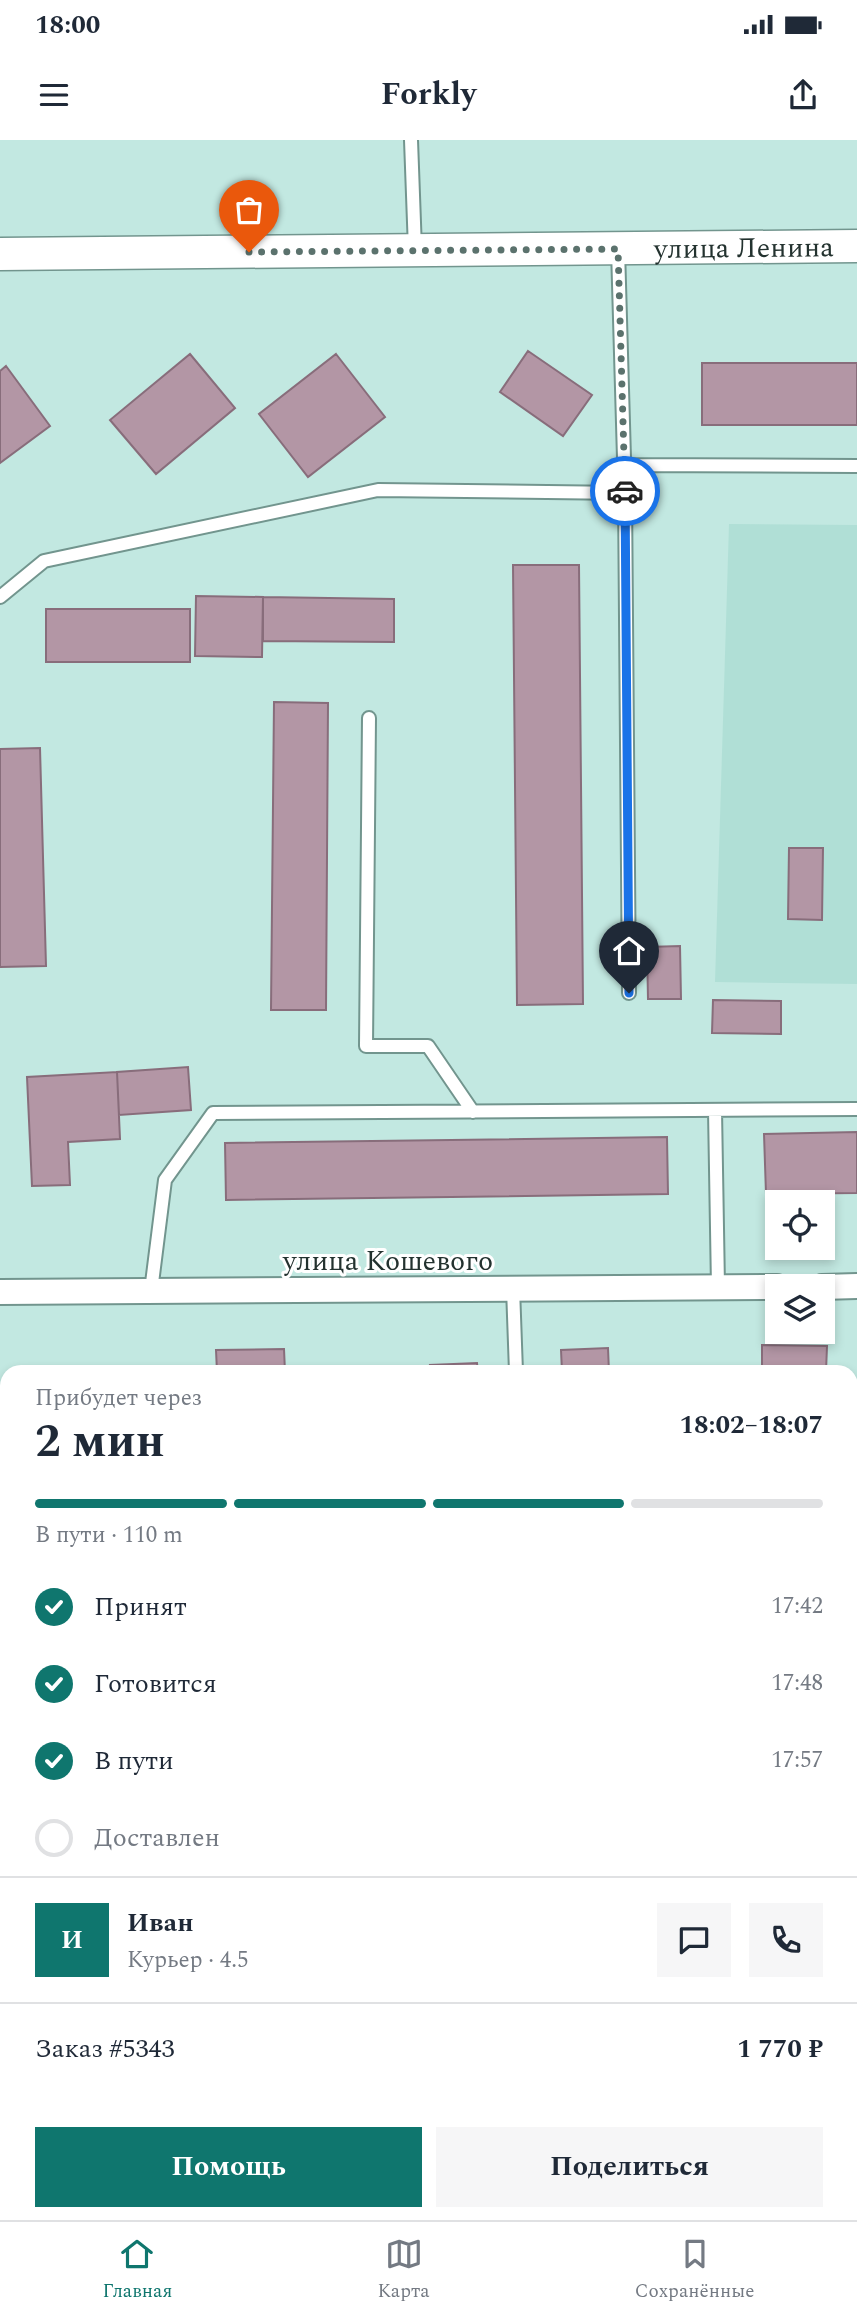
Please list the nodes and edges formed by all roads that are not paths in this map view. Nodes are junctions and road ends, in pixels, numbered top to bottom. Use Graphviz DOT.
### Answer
graph roads {
  1 [pos="411,140"];
  2 [pos="857,246"];
  3 [pos="618,249"];
  4 [pos="415,251"];
  5 [pos="0,254"];
  6 [pos="624,465"];
  7 [pos="857,466"];
  8 [pos="625,493"];
  9 [pos="0,597"];
  10 [pos="369,718"];
  11 [pos="629,993"];
  12 [pos="857,1109"];
  13 [pos="715,1110"];
  14 [pos="473,1111"];
  15 [pos="857,1286"];
  16 [pos="718,1287"];
  17 [pos="765,1287"];
  18 [pos="835,1287"];
  19 [pos="513,1289"];
  20 [pos="151,1291"];
  21 [pos="0,1292"];
  22 [pos="516,1365"];
  1 -- 4 [label="lane"];
  2 -- 3 [label="street, улица Ленина"];
  3 -- 4 [label="street, улица Ленина"];
  3 -- 6 [label="lane"];
  4 -- 5 [label="street, улица Ленина"];
  6 -- 7 [label="lane"];
  6 -- 8 [label="lane"];
  8 -- 9 [label="lane"];
  8 -- 11 [label="lane"];
  10 -- 14 [label="lane"];
  12 -- 13 [label="lane"];
  13 -- 14 [label="lane"];
  13 -- 16 [label="lane"];
  14 -- 20 [label="lane"];
  15 -- 18 [label="street"];
  16 -- 17 [label="street, улица Кошевого"];
  16 -- 19 [label="street, улица Кошевого"];
  19 -- 20 [label="street, улица Кошевого"];
  19 -- 22 [label="lane"];
  20 -- 21 [label="street, улица Кошевого"];
}
